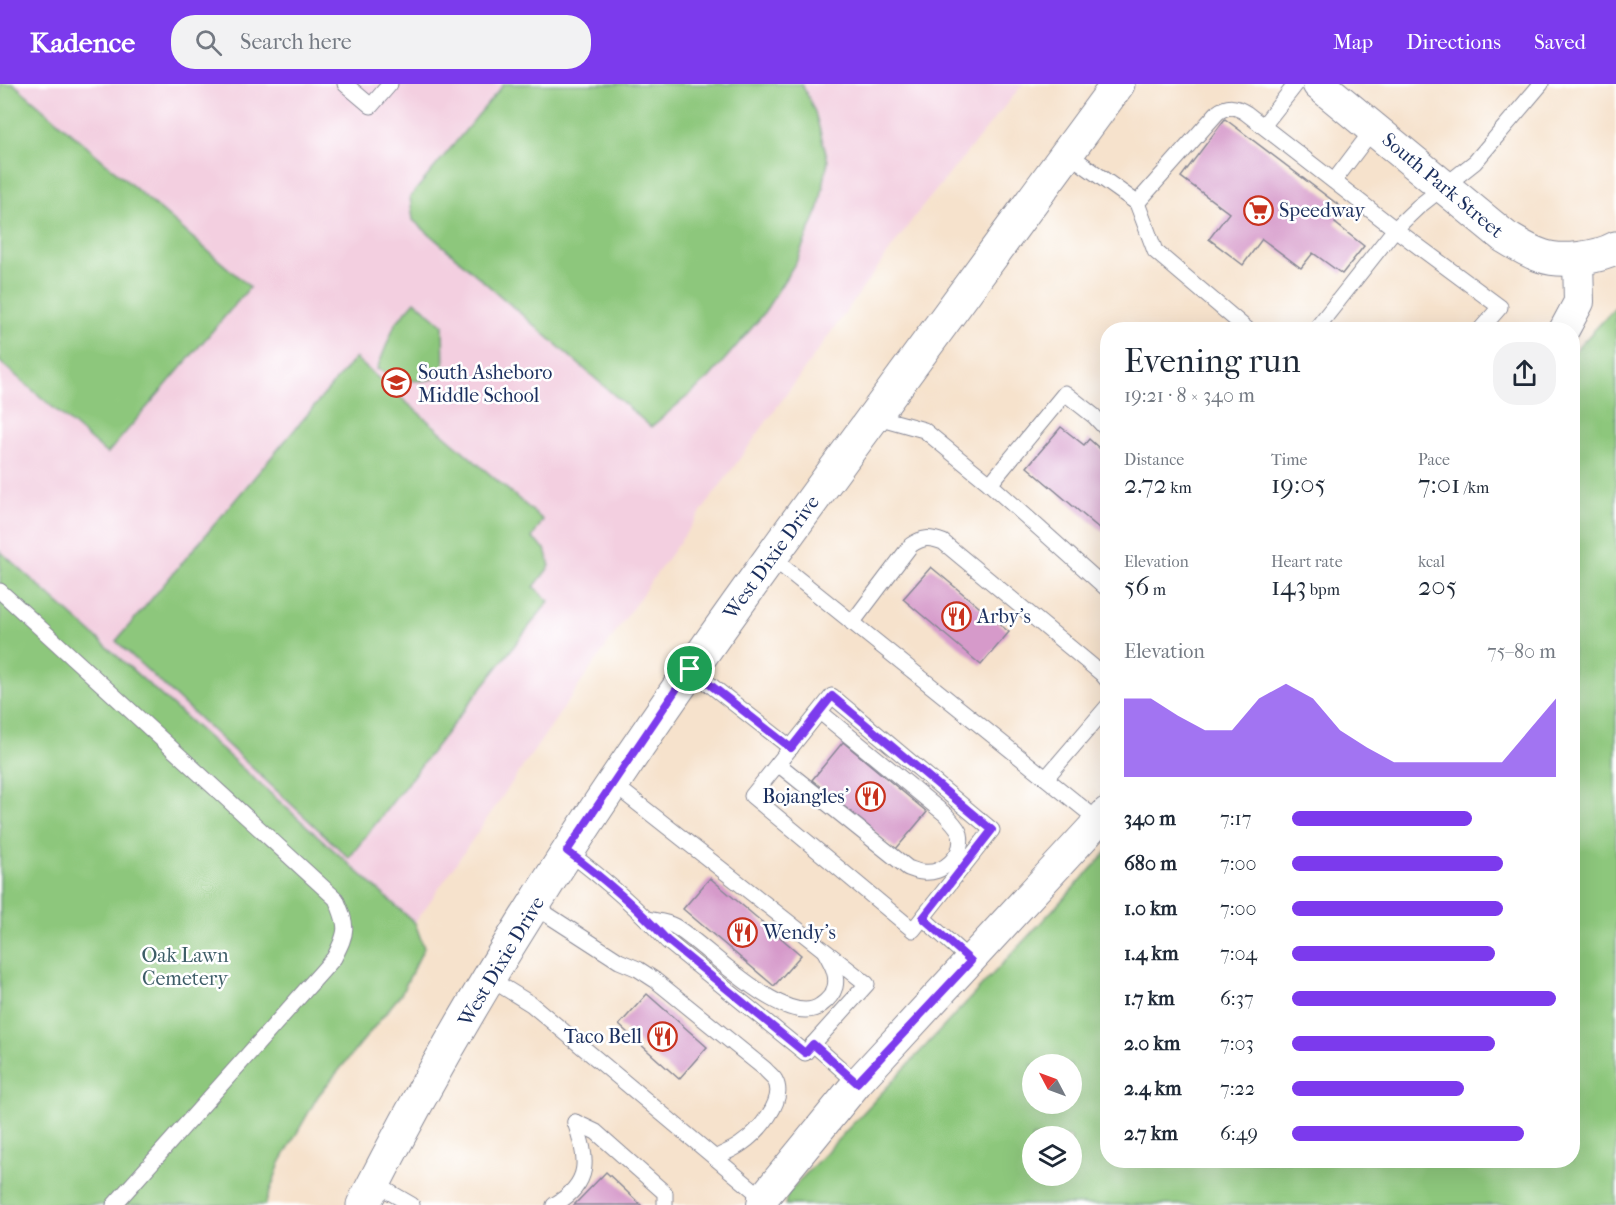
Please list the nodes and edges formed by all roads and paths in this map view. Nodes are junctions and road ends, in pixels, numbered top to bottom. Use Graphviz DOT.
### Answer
graph roads {
  1 [pos="345,84"];
  2 [pos="390,84"];
  3 [pos="1118,84"];
  4 [pos="1296,84"];
  5 [pos="1319,84"];
  6 [pos="1541,84"];
  7 [pos="1263,126"];
  8 [pos="1374,128"];
  9 [pos="1067,153"];
  10 [pos="1334,182"];
  11 [pos="1443,185"];
  12 [pos="1137,203"];
  13 [pos="1395,229"];
  14 [pos="1616,248"];
  15 [pos="1578,259"];
  16 [pos="1239,322"];
  17 [pos="1321,322"];
  18 [pos="1487,322"];
  19 [pos="1568,322"];
  20 [pos="874,416"];
  21 [pos="1100,422"];
  22 [pos="990,484"];
  23 [pos="771,557"];
  24 [pos="1100,583"];
  25 [pos="0,591"];
  26 [pos="852,623"];
  27 [pos="690,669"];
  28 [pos="1100,672"];
  29 [pos="820,712"];
  30 [pos="1100,715"];
  31 [pos="791,748"];
  32 [pos="778,764"];
  33 [pos="1046,778"];
  34 [pos="612,783"];
  35 [pos="1100,815"];
  36 [pos="1100,820"];
  37 [pos="567,851"];
  38 [pos="534,906"];
  39 [pos="647,918"];
  40 [pos="923,918"];
  41 [pos="821,946"];
  42 [pos="971,961"];
  43 [pos="489,978"];
  44 [pos="813,1044"];
  45 [pos="857,1083"];
  46 [pos="715,1158"];
  47 [pos="369,1194"];
  48 [pos="763,1202"];
  49 [pos="114,1205"];
  50 [pos="412,1205"];
  51 [pos="554,1205"];
  52 [pos="665,1205"];
  1 -- 2 [label="lane"];
  3 -- 9 [label="main road, West Dixie Drive"];
  4 -- 7 [label="lane"];
  5 -- 8 [label="main road, South Park Street"];
  6 -- 11 [label="lane"];
  7 -- 10 [label="lane"];
  7 -- 12 [label="lane"];
  8 -- 10 [label="lane"];
  8 -- 11 [label="main road, South Park Street"];
  9 -- 12 [label="lane"];
  9 -- 20 [label="main road, West Dixie Drive"];
  10 -- 13 [label="lane"];
  11 -- 13 [label="lane"];
  11 -- 15 [label="main road, South Park Street"];
  12 -- 16 [label="lane"];
  13 -- 17 [label="lane"];
  13 -- 18 [label="lane"];
  14 -- 15 [label="main road, South Park Street"];
  15 -- 19 [label="street"];
  20 -- 22 [label="lane"];
  20 -- 23 [label="main road, West Dixie Drive"];
  21 -- 22 [label="lane"];
  22 -- 24 [label="lane"];
  23 -- 26 [label="lane"];
  23 -- 27 [label="main road, West Dixie Drive"];
  25 -- 49 [label="lane"];
  26 -- 28 [label="lane"];
  26 -- 33 [label="lane"];
  27 -- 31 [label="lane"];
  27 -- 34 [label="main road, West Dixie Drive"];
  29 -- 31 [label="lane"];
  29 -- 32 [label="lane"];
  29 -- 40 [label="lane"];
  30 -- 33 [label="lane"];
  31 -- 32 [label="lane"];
  32 -- 40 [label="lane"];
  33 -- 35 [label="lane"];
  34 -- 37 [label="main road, West Dixie Drive"];
  34 -- 41 [label="lane"];
  36 -- 42 [label="street"];
  37 -- 38 [label="main road, West Dixie Drive"];
  37 -- 39 [label="lane"];
  38 -- 43 [label="main road, West Dixie Drive"];
  38 -- 46 [label="lane"];
  39 -- 41 [label="lane"];
  39 -- 44 [label="lane"];
  40 -- 42 [label="lane"];
  41 -- 44 [label="lane"];
  42 -- 45 [label="street"];
  43 -- 46 [label="lane"];
  43 -- 47 [label="main road, West Dixie Drive"];
  44 -- 45 [label="lane"];
  45 -- 48 [label="street"];
  46 -- 48 [label="lane"];
  47 -- 50 [label="lane"];
  51 -- 52 [label="lane"];
}
